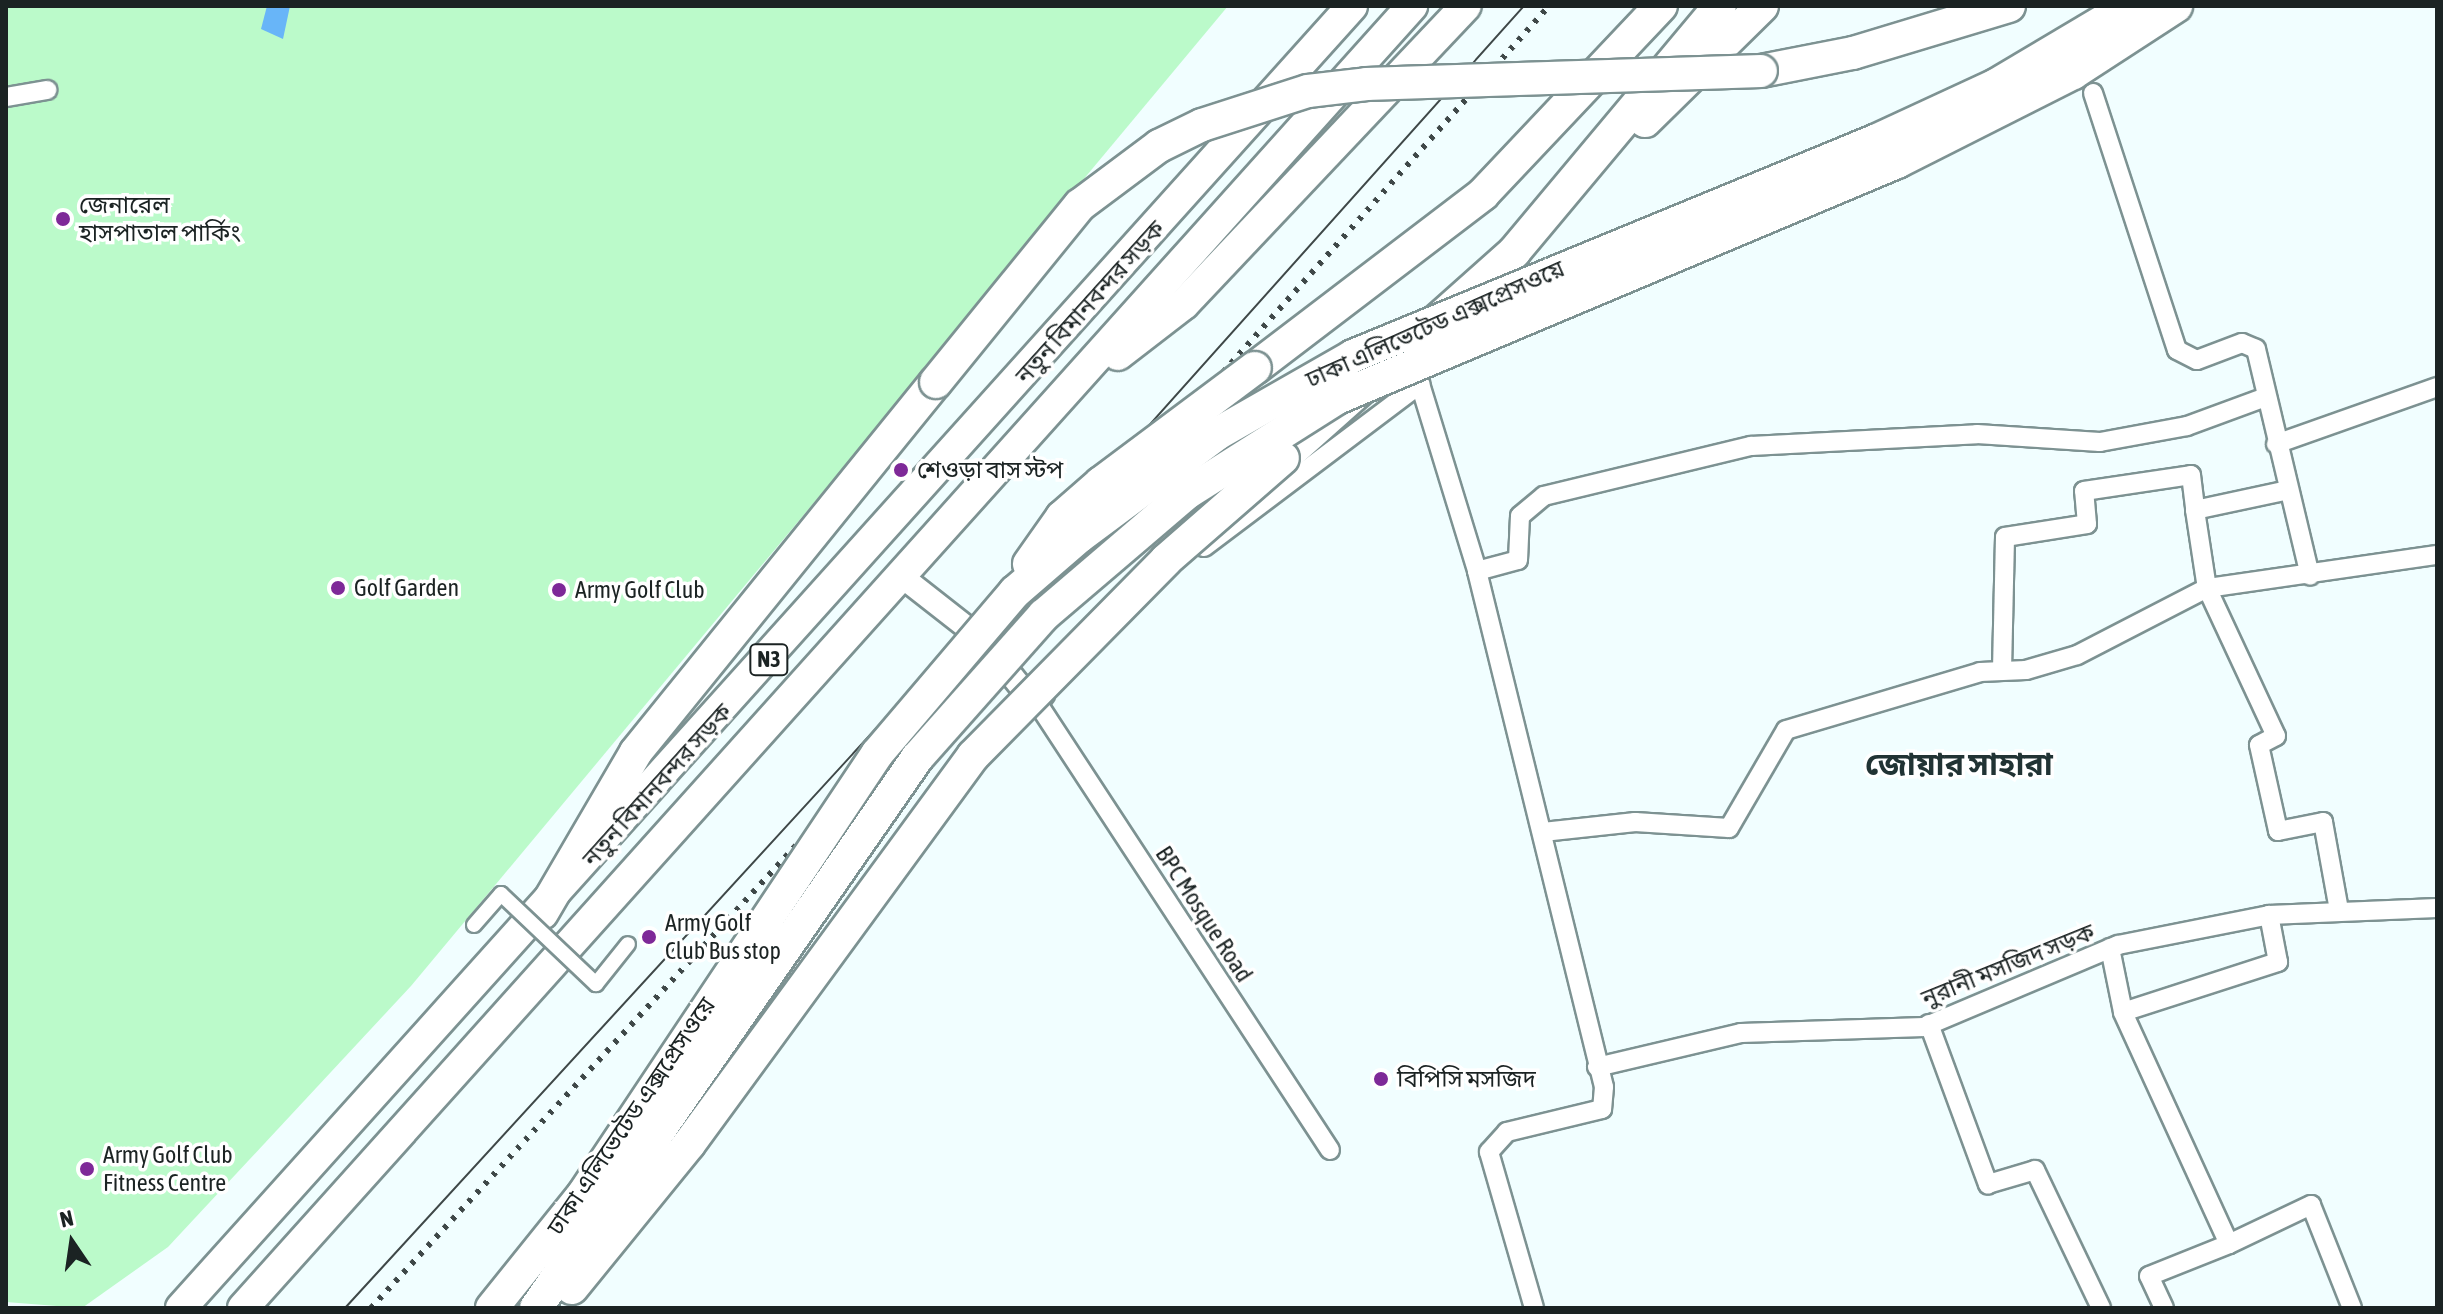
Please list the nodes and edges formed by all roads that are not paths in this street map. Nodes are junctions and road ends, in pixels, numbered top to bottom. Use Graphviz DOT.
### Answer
graph roads {
  1 [pos="1352,6"];
  2 [pos="1412,6"];
  3 [pos="1466,6"];
  4 [pos="1661,6"];
  5 [pos="1720,6"];
  6 [pos="1762,6"];
  7 [pos="2009,6"];
  8 [pos="2129,6"];
  9 [pos="2176,6"];
  10 [pos="47,90"];
  11 [pos="2093,93"];
  12 [pos="6,97"];
  13 [pos="1587,169"];
  14 [pos="2437,387"];
  15 [pos="2266,397"];
  16 [pos="1058,402"];
  17 [pos="2276,444"];
  18 [pos="2288,490"];
  19 [pos="2195,510"];
  20 [pos="2437,555"];
  21 [pos="1477,571"];
  22 [pos="2310,576"];
  23 [pos="905,579"];
  24 [pos="2207,588"];
  25 [pos="1015,592"];
  26 [pos="2002,670"];
  27 [pos="1038,704"];
  28 [pos="1543,832"];
  29 [pos="2437,908"];
  30 [pos="2339,910"];
  31 [pos="542,913"];
  32 [pos="2269,915"];
  33 [pos="474,925"];
  34 [pos="628,944"];
  35 [pos="2110,948"];
  36 [pos="2123,1012"];
  37 [pos="1929,1024"];
  38 [pos="1597,1067"];
  39 [pos="1330,1150"];
  40 [pos="2229,1244"];
  41 [pos="181,1308"];
  42 [pos="243,1308"];
  43 [pos="492,1308"];
  44 [pos="538,1308"];
  45 [pos="555,1308"];
  46 [pos="1534,1308"];
  47 [pos="2101,1308"];
  48 [pos="2164,1308"];
  49 [pos="2352,1308"];
  1 -- 31 [label="highway, নতুন বিমানবন্দর সড়ক / N3"];
  2 -- 16 [label="highway, নতুন বিমানবন্দর সড়ক / N3"];
  3 -- 16 [label="highway"];
  4 -- 25 [label="highway, bridge"];
  5 -- 13 [label="highway"];
  6 -- 13 [label="highway"];
  7 -- 31 [label="highway, bridge"];
  8 -- 25 [label="highway, ঢাকা এলিভেটেড এক্সপ্রেসওয়ে, bridge"];
  9 -- 44 [label="highway, ঢাকা এলিভেটেড এক্সপ্রেসওয়ে, bridge"];
  10 -- 12 [label="street"];
  11 -- 15 [label="street"];
  13 -- 45 [label="highway, bridge"];
  14 -- 17 [label="street"];
  15 -- 17 [label="street"];
  15 -- 21 [label="street"];
  16 -- 23 [label="highway, নতুন বিমানবন্দর সড়ক / N3"];
  17 -- 18 [label="street"];
  18 -- 19 [label="street"];
  18 -- 22 [label="street"];
  19 -- 24 [label="street"];
  19 -- 26 [label="street"];
  20 -- 22 [label="street"];
  21 -- 27 [label="street"];
  21 -- 28 [label="street"];
  22 -- 24 [label="street"];
  23 -- 27 [label="street"];
  23 -- 42 [label="highway, নতুন বিমানবন্দর সড়ক / N3"];
  24 -- 26 [label="street"];
  24 -- 30 [label="street"];
  25 -- 43 [label="highway, ঢাকা এলিভেটেড এক্সপ্রেসওয়ে, bridge"];
  26 -- 28 [label="street"];
  27 -- 39 [label="street, BPC Mosque Road"];
  27 -- 44 [label="street"];
  28 -- 38 [label="street"];
  29 -- 30 [label="street, নুরানী মসজিদ সড়ক"];
  30 -- 32 [label="street, নুরানী মসজিদ সড়ক"];
  31 -- 41 [label="highway, নতুন বিমানবন্দর সড়ক / N3"];
  32 -- 35 [label="street, নুরানী মসজিদ সড়ক"];
  32 -- 36 [label="street"];
  33 -- 34 [label="street, bridge"];
  35 -- 36 [label="street"];
  35 -- 37 [label="street, নুরানী মসজিদ সড়ক"];
  36 -- 40 [label="street"];
  37 -- 38 [label="street, নুরানী মসজিদ সড়ক"];
  37 -- 47 [label="street"];
  38 -- 46 [label="street"];
  40 -- 48 [label="street"];
  40 -- 49 [label="street"];
}
